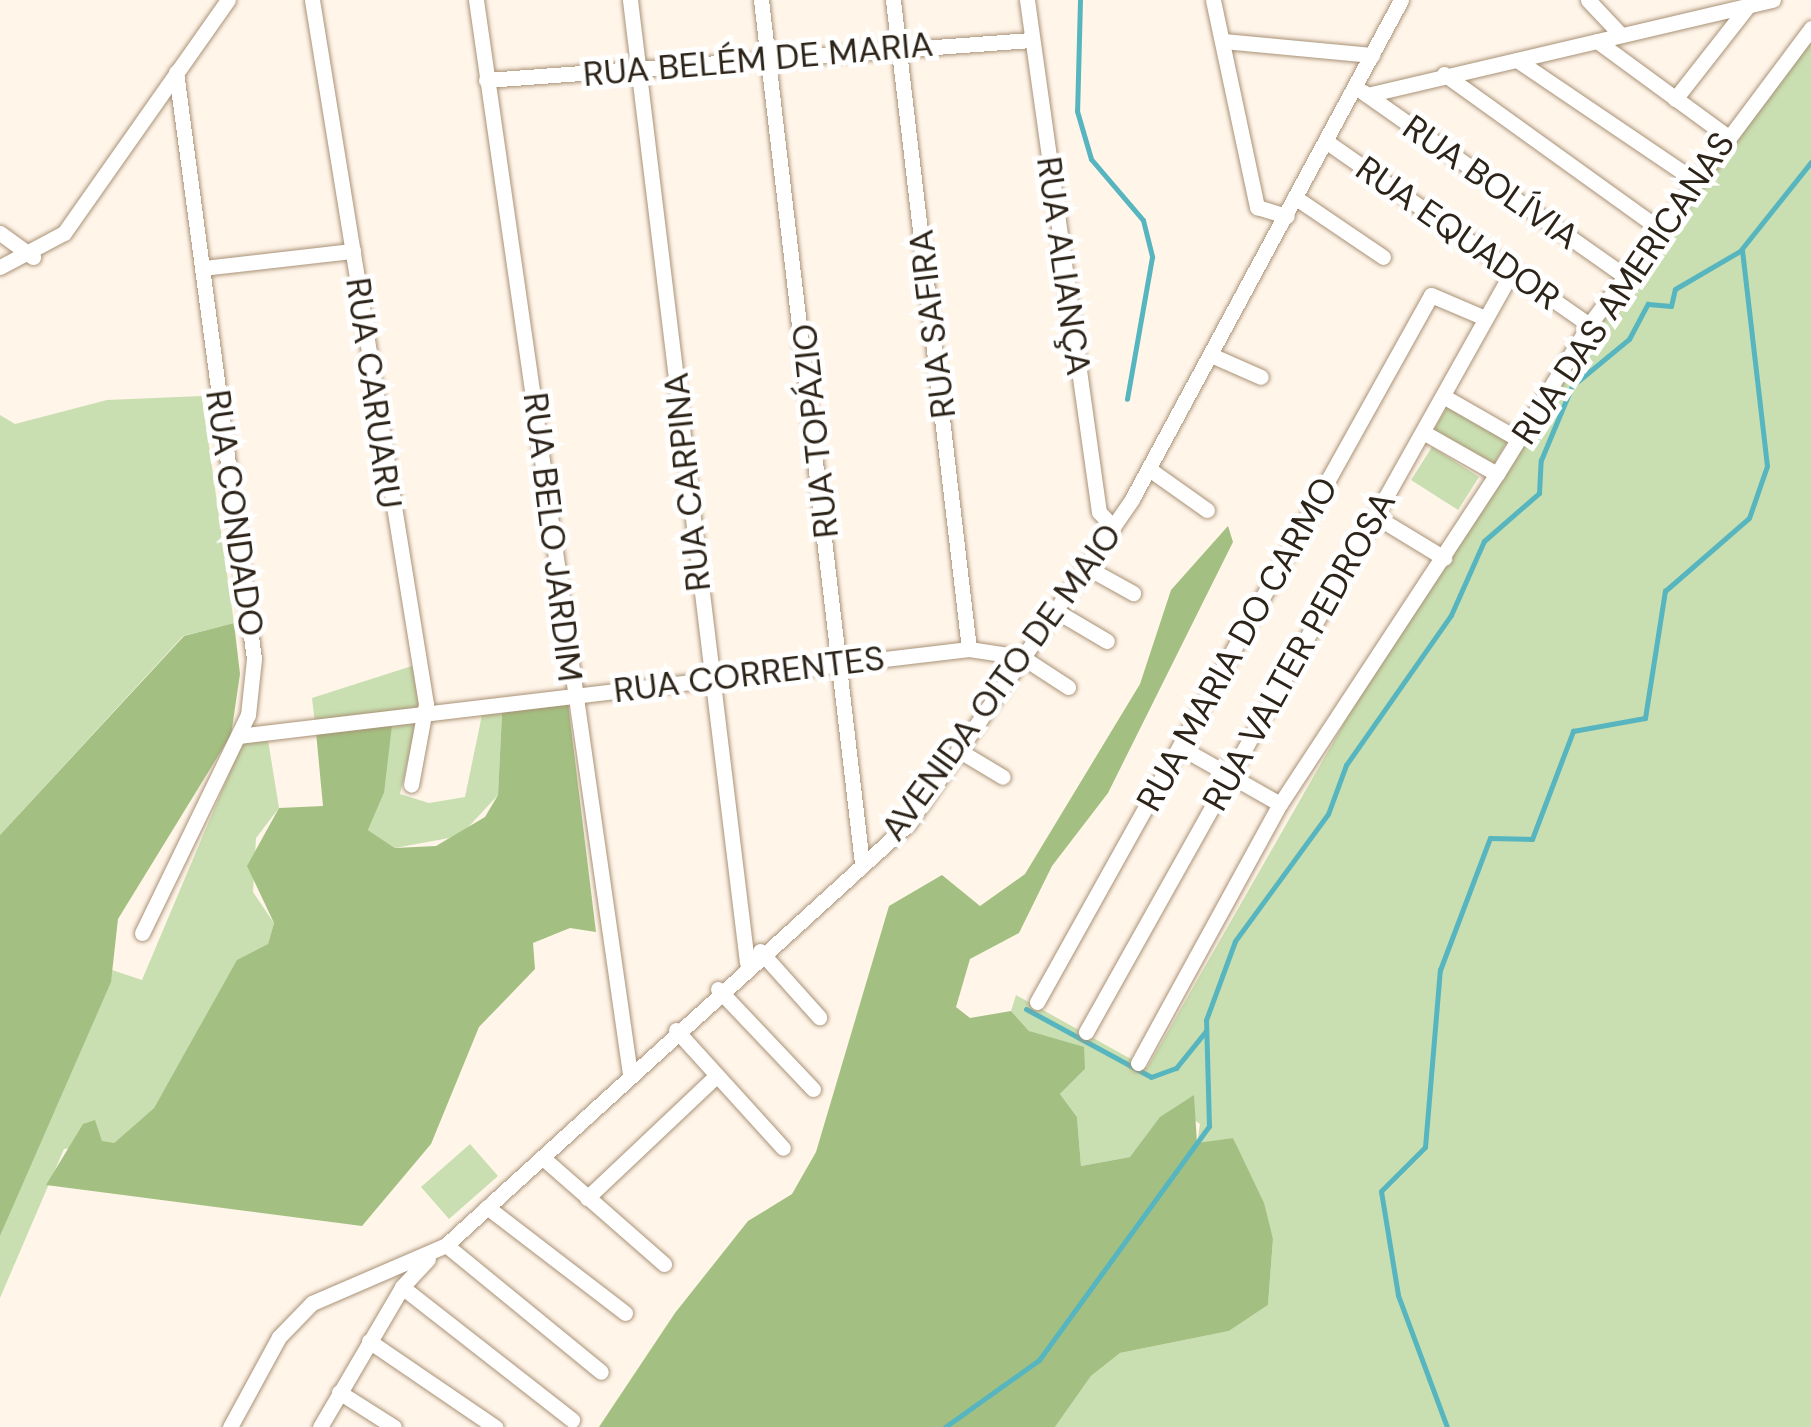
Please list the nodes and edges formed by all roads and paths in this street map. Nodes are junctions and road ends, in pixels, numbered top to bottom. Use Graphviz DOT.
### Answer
graph roads {
  1 [pos="228,0"];
  2 [pos="312,0"];
  3 [pos="476,0"];
  4 [pos="630,0"];
  5 [pos="761,0"];
  6 [pos="894,0"];
  7 [pos="1027,0"];
  8 [pos="1214,0"];
  9 [pos="1401,0"];
  10 [pos="1588,0"];
  11 [pos="1773,0"];
  12 [pos="1748,6"];
  13 [pos="1807,32"];
  14 [pos="1621,36"];
  15 [pos="1030,40"];
  16 [pos="1223,41"];
  17 [pos="1597,41"];
  18 [pos="900,52"];
  19 [pos="1372,55"];
  20 [pos="771,60"];
  21 [pos="1517,60"];
  22 [pos="640,70"];
  23 [pos="176,72"];
  24 [pos="1444,74"];
  25 [pos="486,80"];
  26 [pos="1362,91"];
  27 [pos="1676,99"];
  28 [pos="1726,136"];
  29 [pos="1326,142"];
  30 [pos="1694,180"];
  31 [pos="1296,198"];
  32 [pos="1287,216"];
  33 [pos="1660,229"];
  34 [pos="0,232"];
  35 [pos="353,250"];
  36 [pos="33,257"];
  37 [pos="1384,257"];
  38 [pos="8,266"];
  39 [pos="203,268"];
  40 [pos="1513,270"];
  41 [pos="1625,276"];
  42 [pos="1485,318"];
  43 [pos="1589,325"];
  44 [pos="1213,356"];
  45 [pos="1262,377"];
  46 [pos="1443,396"];
  47 [pos="1423,432"];
  48 [pos="1518,439"];
  49 [pos="1149,469"];
  50 [pos="1496,474"];
  51 [pos="1207,510"];
  52 [pos="1375,516"];
  53 [pos="1113,528"];
  54 [pos="1444,558"];
  55 [pos="1086,567"];
  56 [pos="1133,593"];
  57 [pos="1056,611"];
  58 [pos="1107,641"];
  59 [pos="969,649"];
  60 [pos="1022,657"];
  61 [pos="836,662"];
  62 [pos="709,676"];
  63 [pos="1068,686"];
  64 [pos="572,696"];
  65 [pos="424,715"];
  66 [pos="238,736"];
  67 [pos="1180,747"];
  68 [pos="958,750"];
  69 [pos="1228,776"];
  70 [pos="1003,778"];
  71 [pos="411,785"];
  72 [pos="1280,804"];
  73 [pos="862,864"];
  74 [pos="142,932"];
  75 [pos="760,951"];
  76 [pos="747,963"];
  77 [pos="718,989"];
  78 [pos="1037,1002"];
  79 [pos="818,1016"];
  80 [pos="676,1030"];
  81 [pos="1086,1032"];
  82 [pos="1138,1062"];
  83 [pos="630,1074"];
  84 [pos="714,1078"];
  85 [pos="813,1090"];
  86 [pos="784,1148"];
  87 [pos="543,1158"];
  88 [pos="587,1198"];
  89 [pos="488,1207"];
  90 [pos="446,1245"];
  91 [pos="431,1256"];
  92 [pos="664,1264"];
  93 [pos="402,1287"];
  94 [pos="625,1313"];
  95 [pos="368,1341"];
  96 [pos="600,1372"];
  97 [pos="339,1392"];
  98 [pos="572,1420"];
  99 [pos="230,1427"];
  100 [pos="320,1427"];
  101 [pos="394,1427"];
  102 [pos="495,1427"];
  1 -- 23 [label="street"];
  2 -- 35 [label="street, RUA CARUARU"];
  3 -- 25 [label="street, RUA BELO JARDIM"];
  4 -- 22 [label="street, RUA CARPINA"];
  5 -- 20 [label="street, RUA TOPÁZIO"];
  6 -- 18 [label="street, RUA SAFIRA"];
  7 -- 15 [label="street, RUA ALIANÇA"];
  8 -- 16 [label="street"];
  9 -- 19 [label="street, AVENIDA OITO DE MAIO"];
  10 -- 14 [label="street"];
  11 -- 12 [label="street"];
  12 -- 14 [label="street"];
  12 -- 27 [label="street"];
  13 -- 28 [label="street, RUA DAS AMERICANAS"];
  14 -- 17 [label="street"];
  15 -- 18 [label="street, RUA BELÉM DE MARIA"];
  15 -- 53 [label="street, RUA ALIANÇA"];
  16 -- 19 [label="street"];
  16 -- 32 [label="street"];
  17 -- 21 [label="street"];
  17 -- 27 [label="street"];
  18 -- 20 [label="street, RUA BELÉM DE MARIA"];
  18 -- 59 [label="street, RUA SAFIRA"];
  19 -- 26 [label="street, AVENIDA OITO DE MAIO"];
  20 -- 22 [label="street, RUA BELÉM DE MARIA"];
  20 -- 61 [label="street, RUA TOPÁZIO"];
  21 -- 24 [label="street"];
  21 -- 30 [label="street"];
  22 -- 25 [label="street, RUA BELÉM DE MARIA"];
  22 -- 62 [label="street, RUA CARPINA"];
  23 -- 36 [label="street"];
  23 -- 39 [label="street, RUA CONDADO"];
  24 -- 26 [label="street"];
  24 -- 33 [label="street"];
  25 -- 64 [label="street, RUA BELO JARDIM"];
  26 -- 29 [label="street, AVENIDA OITO DE MAIO"];
  26 -- 41 [label="street, RUA BOLÍVIA"];
  27 -- 28 [label="street"];
  28 -- 30 [label="street, RUA DAS AMERICANAS"];
  29 -- 31 [label="street, AVENIDA OITO DE MAIO"];
  29 -- 40 [label="street, RUA EQUADOR"];
  30 -- 33 [label="street, RUA DAS AMERICANAS"];
  31 -- 32 [label="street, AVENIDA OITO DE MAIO"];
  31 -- 37 [label="street"];
  32 -- 44 [label="street, AVENIDA OITO DE MAIO"];
  33 -- 41 [label="street, RUA DAS AMERICANAS"];
  34 -- 36 [label="street"];
  35 -- 39 [label="street"];
  35 -- 65 [label="street, RUA CARUARU"];
  36 -- 38 [label="street"];
  39 -- 66 [label="street, RUA CONDADO"];
  40 -- 42 [label="street, RUA VALTER PEDROSA"];
  40 -- 43 [label="street, RUA EQUADOR"];
  41 -- 43 [label="street, RUA DAS AMERICANAS"];
  42 -- 46 [label="street, RUA VALTER PEDROSA"];
  42 -- 67 [label="street, RUA MARIA DO CARMO"];
  43 -- 48 [label="street, RUA DAS AMERICANAS"];
  44 -- 45 [label="street"];
  44 -- 49 [label="street, AVENIDA OITO DE MAIO"];
  46 -- 47 [label="street, RUA VALTER PEDROSA"];
  46 -- 48 [label="street"];
  47 -- 50 [label="street, RUA DAS AMERICANAS"];
  47 -- 52 [label="street, RUA VALTER PEDROSA"];
  48 -- 50 [label="street, RUA DAS AMERICANAS"];
  49 -- 51 [label="street"];
  49 -- 53 [label="street, AVENIDA OITO DE MAIO"];
  50 -- 54 [label="street"];
  52 -- 54 [label="street"];
  52 -- 69 [label="street, RUA VALTER PEDROSA"];
  53 -- 55 [label="street, AVENIDA OITO DE MAIO"];
  54 -- 72 [label="street"];
  55 -- 56 [label="street"];
  55 -- 57 [label="street, AVENIDA OITO DE MAIO"];
  57 -- 58 [label="street"];
  57 -- 60 [label="street, AVENIDA OITO DE MAIO"];
  59 -- 60 [label="street, RUA CORRENTES"];
  59 -- 61 [label="street, RUA CORRENTES"];
  60 -- 63 [label="street"];
  60 -- 68 [label="street, AVENIDA OITO DE MAIO"];
  61 -- 62 [label="street, RUA CORRENTES"];
  61 -- 73 [label="street, RUA TOPÁZIO"];
  62 -- 64 [label="street, RUA CORRENTES"];
  62 -- 76 [label="street, RUA CARPINA"];
  64 -- 65 [label="street, RUA CORRENTES"];
  64 -- 83 [label="street, RUA BELO JARDIM"];
  65 -- 66 [label="street, RUA CORRENTES"];
  65 -- 71 [label="street, RUA CARUARU"];
  66 -- 74 [label="street, RUA CONDADO"];
  67 -- 69 [label="street"];
  67 -- 78 [label="street, RUA MARIA DO CARMO"];
  68 -- 70 [label="street"];
  68 -- 73 [label="street, AVENIDA OITO DE MAIO"];
  69 -- 72 [label="street"];
  69 -- 81 [label="street, RUA VALTER PEDROSA"];
  72 -- 82 [label="street"];
  73 -- 75 [label="street, AVENIDA OITO DE MAIO"];
  75 -- 76 [label="street, AVENIDA OITO DE MAIO"];
  75 -- 79 [label="street"];
  76 -- 77 [label="street, AVENIDA OITO DE MAIO"];
  77 -- 80 [label="street, AVENIDA OITO DE MAIO"];
  77 -- 85 [label="street"];
  80 -- 83 [label="street, AVENIDA OITO DE MAIO"];
  80 -- 84 [label="street"];
  83 -- 87 [label="street, AVENIDA OITO DE MAIO"];
  84 -- 86 [label="street"];
  84 -- 88 [label="street"];
  87 -- 88 [label="street"];
  87 -- 89 [label="street, AVENIDA OITO DE MAIO"];
  88 -- 92 [label="street"];
  89 -- 90 [label="street, AVENIDA OITO DE MAIO"];
  89 -- 94 [label="street"];
  90 -- 91 [label="street, AVENIDA OITO DE MAIO"];
  90 -- 96 [label="street"];
  91 -- 93 [label="street"];
  91 -- 99 [label="street, AVENIDA OITO DE MAIO"];
  93 -- 95 [label="street"];
  93 -- 98 [label="street"];
  95 -- 97 [label="street"];
  95 -- 102 [label="street"];
  97 -- 100 [label="street"];
  97 -- 101 [label="street"];
}
